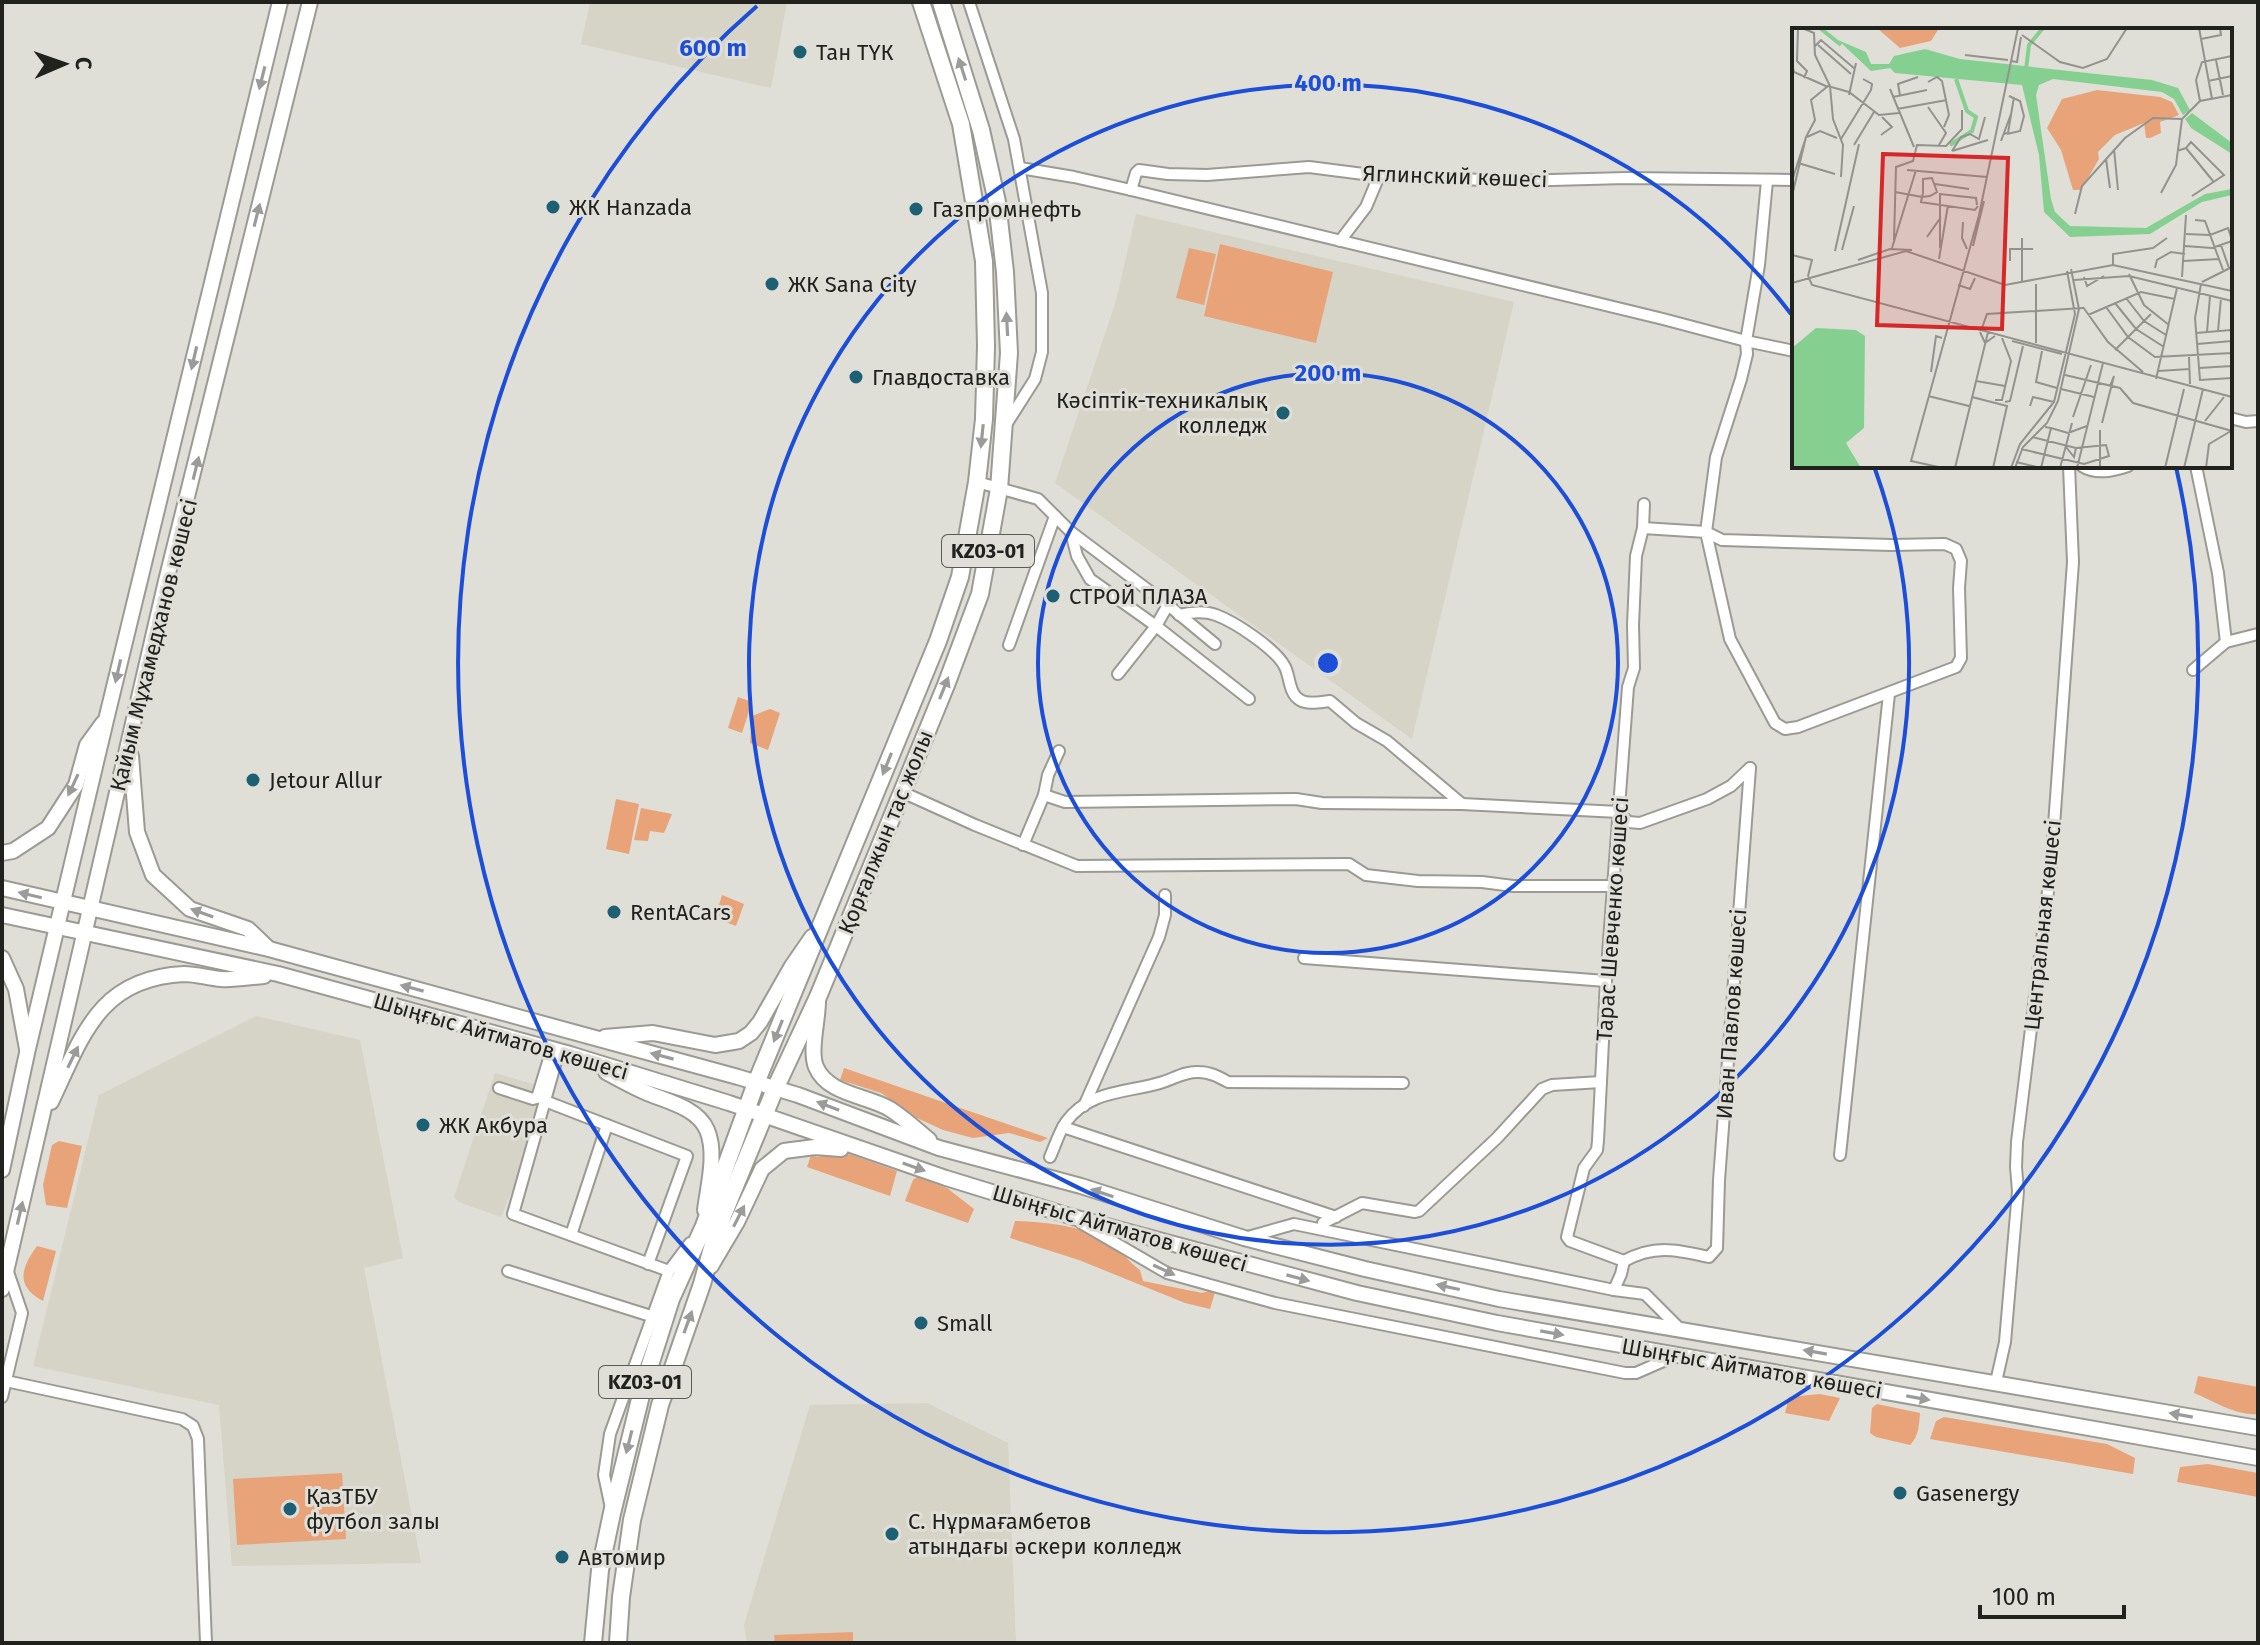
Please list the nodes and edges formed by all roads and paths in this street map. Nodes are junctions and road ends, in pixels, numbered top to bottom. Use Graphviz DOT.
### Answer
graph roads {
  1 [pos="280,2"];
  2 [pos="310,2"];
  3 [pos="921,2"];
  4 [pos="941,2"];
  5 [pos="969,2"];
  6 [pos="1020,168"];
  7 [pos="1379,176"];
  8 [pos="1792,180"];
  9 [pos="1767,181"];
  10 [pos="1131,190"];
  11 [pos="1340,241"];
  12 [pos="207,306"];
  13 [pos="234,313"];
  14 [pos="1746,341"];
  15 [pos="1792,351"];
  16 [pos="2232,418"];
  17 [pos="2258,421"];
  18 [pos="1004,428"];
  19 [pos="2069,468"];
  20 [pos="2084,468"];
  21 [pos="2122,468"];
  22 [pos="2196,468"];
  23 [pos="977,482"];
  24 [pos="999,489"];
  25 [pos="1644,504"];
  26 [pos="1055,516"];
  27 [pos="1643,528"];
  28 [pos="1071,532"];
  29 [pos="1706,532"];
  30 [pos="1168,605"];
  31 [pos="1179,615"];
  32 [pos="1156,626"];
  33 [pos="2258,634"];
  34 [pos="2226,642"];
  35 [pos="1215,644"];
  36 [pos="1009,645"];
  37 [pos="2193,670"];
  38 [pos="1118,674"];
  39 [pos="1889,694"];
  40 [pos="1249,699"];
  41 [pos="107,716"];
  42 [pos="131,734"];
  43 [pos="1059,751"];
  44 [pos="902,792"];
  45 [pos="1044,795"];
  46 [pos="1462,804"];
  47 [pos="1619,812"];
  48 [pos="1023,845"];
  49 [pos="2,853"];
  50 [pos="1613,886"];
  51 [pos="2,888"];
  52 [pos="1165,895"];
  53 [pos="64,902"];
  54 [pos="90,908"];
  55 [pos="2,915"];
  56 [pos="821,924"];
  57 [pos="58,928"];
  58 [pos="85,933"];
  59 [pos="269,949"];
  60 [pos="2,958"];
  61 [pos="1304,958"];
  62 [pos="278,974"];
  63 [pos="1606,981"];
  64 [pos="818,997"];
  65 [pos="595,1037"];
  66 [pos="560,1051"];
  67 [pos="27,1053"];
  68 [pos="1601,1082"];
  69 [pos="756,1083"];
  70 [pos="1403,1083"];
  71 [pos="499,1088"];
  72 [pos="775,1089"];
  73 [pos="545,1101"];
  74 [pos="1084,1106"];
  75 [pos="747,1110"];
  76 [pos="764,1115"];
  77 [pos="607,1125"];
  78 [pos="1063,1127"];
  79 [pos="39,1128"];
  80 [pos="939,1148"];
  81 [pos="877,1155"];
  82 [pos="1840,1155"];
  83 [pos="1050,1157"];
  84 [pos="2,1170"];
  85 [pos="1073,1217"];
  86 [pos="1336,1217"];
  87 [pos="1323,1223"];
  88 [pos="704,1226"];
  89 [pos="571,1235"];
  90 [pos="1244,1238"];
  91 [pos="1624,1261"];
  92 [pos="648,1264"];
  93 [pos="7,1269"];
  94 [pos="508,1271"];
  95 [pos="669,1271"];
  96 [pos="702,1284"];
  97 [pos="2,1289"];
  98 [pos="1614,1290"];
  99 [pos="654,1317"];
  100 [pos="1680,1329"];
  101 [pos="1677,1355"];
  102 [pos="6,1381"];
  103 [pos="1996,1382"];
  104 [pos="2,1397"];
  105 [pos="2258,1428"];
  106 [pos="2258,1458"];
  107 [pos="612,1512"];
  108 [pos="206,1643"];
  109 [pos="593,1643"];
  110 [pos="618,1643"];
  1 -- 12 [label="main road, Қайым Мұхамедханов көшесі, one-way"];
  13 -- 2 [label="main road, Қайым Мұхамедханов көшесі, one-way"];
  3 -- 23 [label="main road, Қорғалжын тас жолы / KZ03-01, one-way"];
  18 -- 4 [label="main road, Қорғалжын тас жолы / KZ03-01, one-way"];
  5 -- 6 [label="street"];
  6 -- 10 [label="street"];
  6 -- 18 [label="street"];
  7 -- 9 [label="street, Яглинский көшесі"];
  7 -- 10 [label="street, Яглинский көшесі"];
  7 -- 11 [label="street"];
  8 -- 9 [label="street, Яглинский көшесі"];
  9 -- 14 [label="street"];
  10 -- 11 [label="street"];
  11 -- 14 [label="street"];
  12 -- 13 [label="main road"];
  12 -- 41 [label="main road, Қайым Мұхамедханов көшесі, one-way"];
  42 -- 13 [label="main road, Қайым Мұхамедханов көшесі, one-way"];
  14 -- 15 [label="street"];
  14 -- 29 [label="street"];
  16 -- 17 [label="street"];
  18 -- 24 [label="main road, Қорғалжын тас жолы / KZ03-01"];
  19 -- 103 [label="street, Центральная көшесі"];
  20 -- 21 [label="street"];
  22 -- 34 [label="street"];
  23 -- 24 [label="street"];
  23 -- 56 [label="main road, Қорғалжын тас жолы / KZ03-01, one-way"];
  24 -- 26 [label="street"];
  44 -- 24 [label="main road, Қорғалжын тас жолы / KZ03-01, one-way"];
  25 -- 27 [label="street, Тарас Шевченко көшесі"];
  26 -- 28 [label="street"];
  26 -- 36 [label="street"];
  27 -- 29 [label="street"];
  27 -- 47 [label="street, Тарас Шевченко көшесі"];
  28 -- 30 [label="street"];
  28 -- 32 [label="street"];
  29 -- 39 [label="street"];
  29 -- 39 [label="street"];
  30 -- 31 [label="street"];
  30 -- 32 [label="street"];
  31 -- 35 [label="street"];
  31 -- 46 [label="street"];
  32 -- 38 [label="street"];
  32 -- 40 [label="street"];
  33 -- 34 [label="street"];
  34 -- 37 [label="street"];
  39 -- 82 [label="street"];
  41 -- 49 [label="main road, one-way"];
  41 -- 53 [label="main road, Қайым Мұхамедханов көшесі"];
  42 -- 54 [label="main road, Қайым Мұхамедханов көшесі"];
  59 -- 42 [label="main road, one-way"];
  43 -- 45 [label="street"];
  44 -- 48 [label="street"];
  44 -- 64 [label="main road, Қорғалжын тас жолы / KZ03-01"];
  45 -- 46 [label="street"];
  45 -- 48 [label="street"];
  46 -- 47 [label="street"];
  47 -- 50 [label="street, Тарас Шевченко көшесі"];
  47 -- 91 [label="street, Иван Павлов көшесі"];
  48 -- 50 [label="street"];
  50 -- 63 [label="street, Тарас Шевченко көшесі"];
  53 -- 51 [label="main road, Шыңғыс Айтматов көшесі, one-way"];
  52 -- 74 [label="street"];
  53 -- 54 [label="main road, Шыңғыс Айтматов көшесі"];
  53 -- 57 [label="main road, Қайым Мұхамедханов көшесі"];
  54 -- 58 [label="main road, Қайым Мұхамедханов көшесі"];
  54 -- 59 [label="main road, Шыңғыс Айтматов көшесі"];
  55 -- 57 [label="main road, Шыңғыс Айтматов көшесі"];
  56 -- 65 [label="main road"];
  56 -- 69 [label="main road, Қорғалжын тас жолы / KZ03-01, one-way"];
  57 -- 58 [label="main road, Шыңғыс Айтматов көшесі"];
  57 -- 67 [label="main road, Қайым Мұхамедханов көшесі"];
  58 -- 62 [label="main road, Шыңғыс Айтматов көшесі"];
  58 -- 79 [label="main road, Қайым Мұхамедханов көшесі"];
  65 -- 59 [label="main road, Шыңғыс Айтматов көшесі, one-way"];
  60 -- 67 [label="main road"];
  61 -- 63 [label="street"];
  62 -- 66 [label="main road, Шыңғыс Айтматов көшесі"];
  79 -- 62 [label="main road, one-way"];
  63 -- 68 [label="street, Тарас Шевченко көшесі"];
  64 -- 72 [label="main road, Қорғалжын тас жолы / KZ03-01"];
  64 -- 80 [label="main road"];
  69 -- 65 [label="main road, Шыңғыс Айтматов көшесі, one-way"];
  66 -- 71 [label="street"];
  66 -- 73 [label="street"];
  66 -- 75 [label="main road, Шыңғыс Айтматов көшесі"];
  66 -- 88 [label="main road"];
  67 -- 84 [label="main road, Қайым Мұхамедханов көшесі"];
  68 -- 86 [label="street"];
  68 -- 91 [label="street, Тарас Шевченко көшесі"];
  69 -- 72 [label="main road, Шыңғыс Айтматов көшесі"];
  69 -- 75 [label="main road, Қорғалжын тас жолы / KZ03-01"];
  70 -- 74 [label="street"];
  72 -- 76 [label="main road, Қорғалжын тас жолы / KZ03-01"];
  80 -- 72 [label="main road, Шыңғыс Айтматов көшесі, one-way"];
  73 -- 77 [label="street"];
  73 -- 89 [label="street"];
  74 -- 78 [label="street"];
  75 -- 76 [label="main road, Шыңғыс Айтматов көшесі"];
  75 -- 88 [label="main road, Қорғалжын тас жолы / KZ03-01"];
  76 -- 81 [label="main road, Шыңғыс Айтматов көшесі"];
  76 -- 96 [label="main road, Қорғалжын тас жолы / KZ03-01"];
  77 -- 89 [label="street"];
  77 -- 92 [label="street"];
  78 -- 83 [label="street"];
  78 -- 86 [label="street"];
  93 -- 79 [label="main road, Қайым Мұхамедханов көшесі, one-way"];
  90 -- 80 [label="main road, Шыңғыс Айтматов көшесі, one-way"];
  81 -- 85 [label="main road, Шыңғыс Айтматов көшесі, one-way"];
  96 -- 81 [label="main road, one-way"];
  85 -- 101 [label="main road, Шыңғыс Айтматов көшесі, one-way"];
  85 -- 101 [label="street, one-way"];
  86 -- 87 [label="street"];
  88 -- 95 [label="street"];
  88 -- 107 [label="main road, Қорғалжын тас жолы / KZ03-01, one-way"];
  89 -- 92 [label="street"];
  90 -- 98 [label="street"];
  100 -- 90 [label="main road, Шыңғыс Айтматов көшесі, one-way"];
  91 -- 98 [label="street"];
  92 -- 95 [label="street"];
  93 -- 97 [label="main road, Қайым Мұхамедханов көшесі"];
  93 -- 102 [label="street"];
  94 -- 99 [label="street"];
  95 -- 99 [label="street"];
  110 -- 96 [label="main road, Қорғалжын тас жолы / KZ03-01, one-way"];
  98 -- 100 [label="street"];
  99 -- 107 [label="street"];
  103 -- 100 [label="main road, Шыңғыс Айтматов көшесі, one-way"];
  101 -- 106 [label="main road, Шыңғыс Айтматов көшесі, one-way"];
  102 -- 104 [label="street"];
  102 -- 108 [label="street"];
  105 -- 103 [label="main road, Шыңғыс Айтматов көшесі, one-way"];
  107 -- 109 [label="main road, Қорғалжын тас жолы / KZ03-01"];
}
